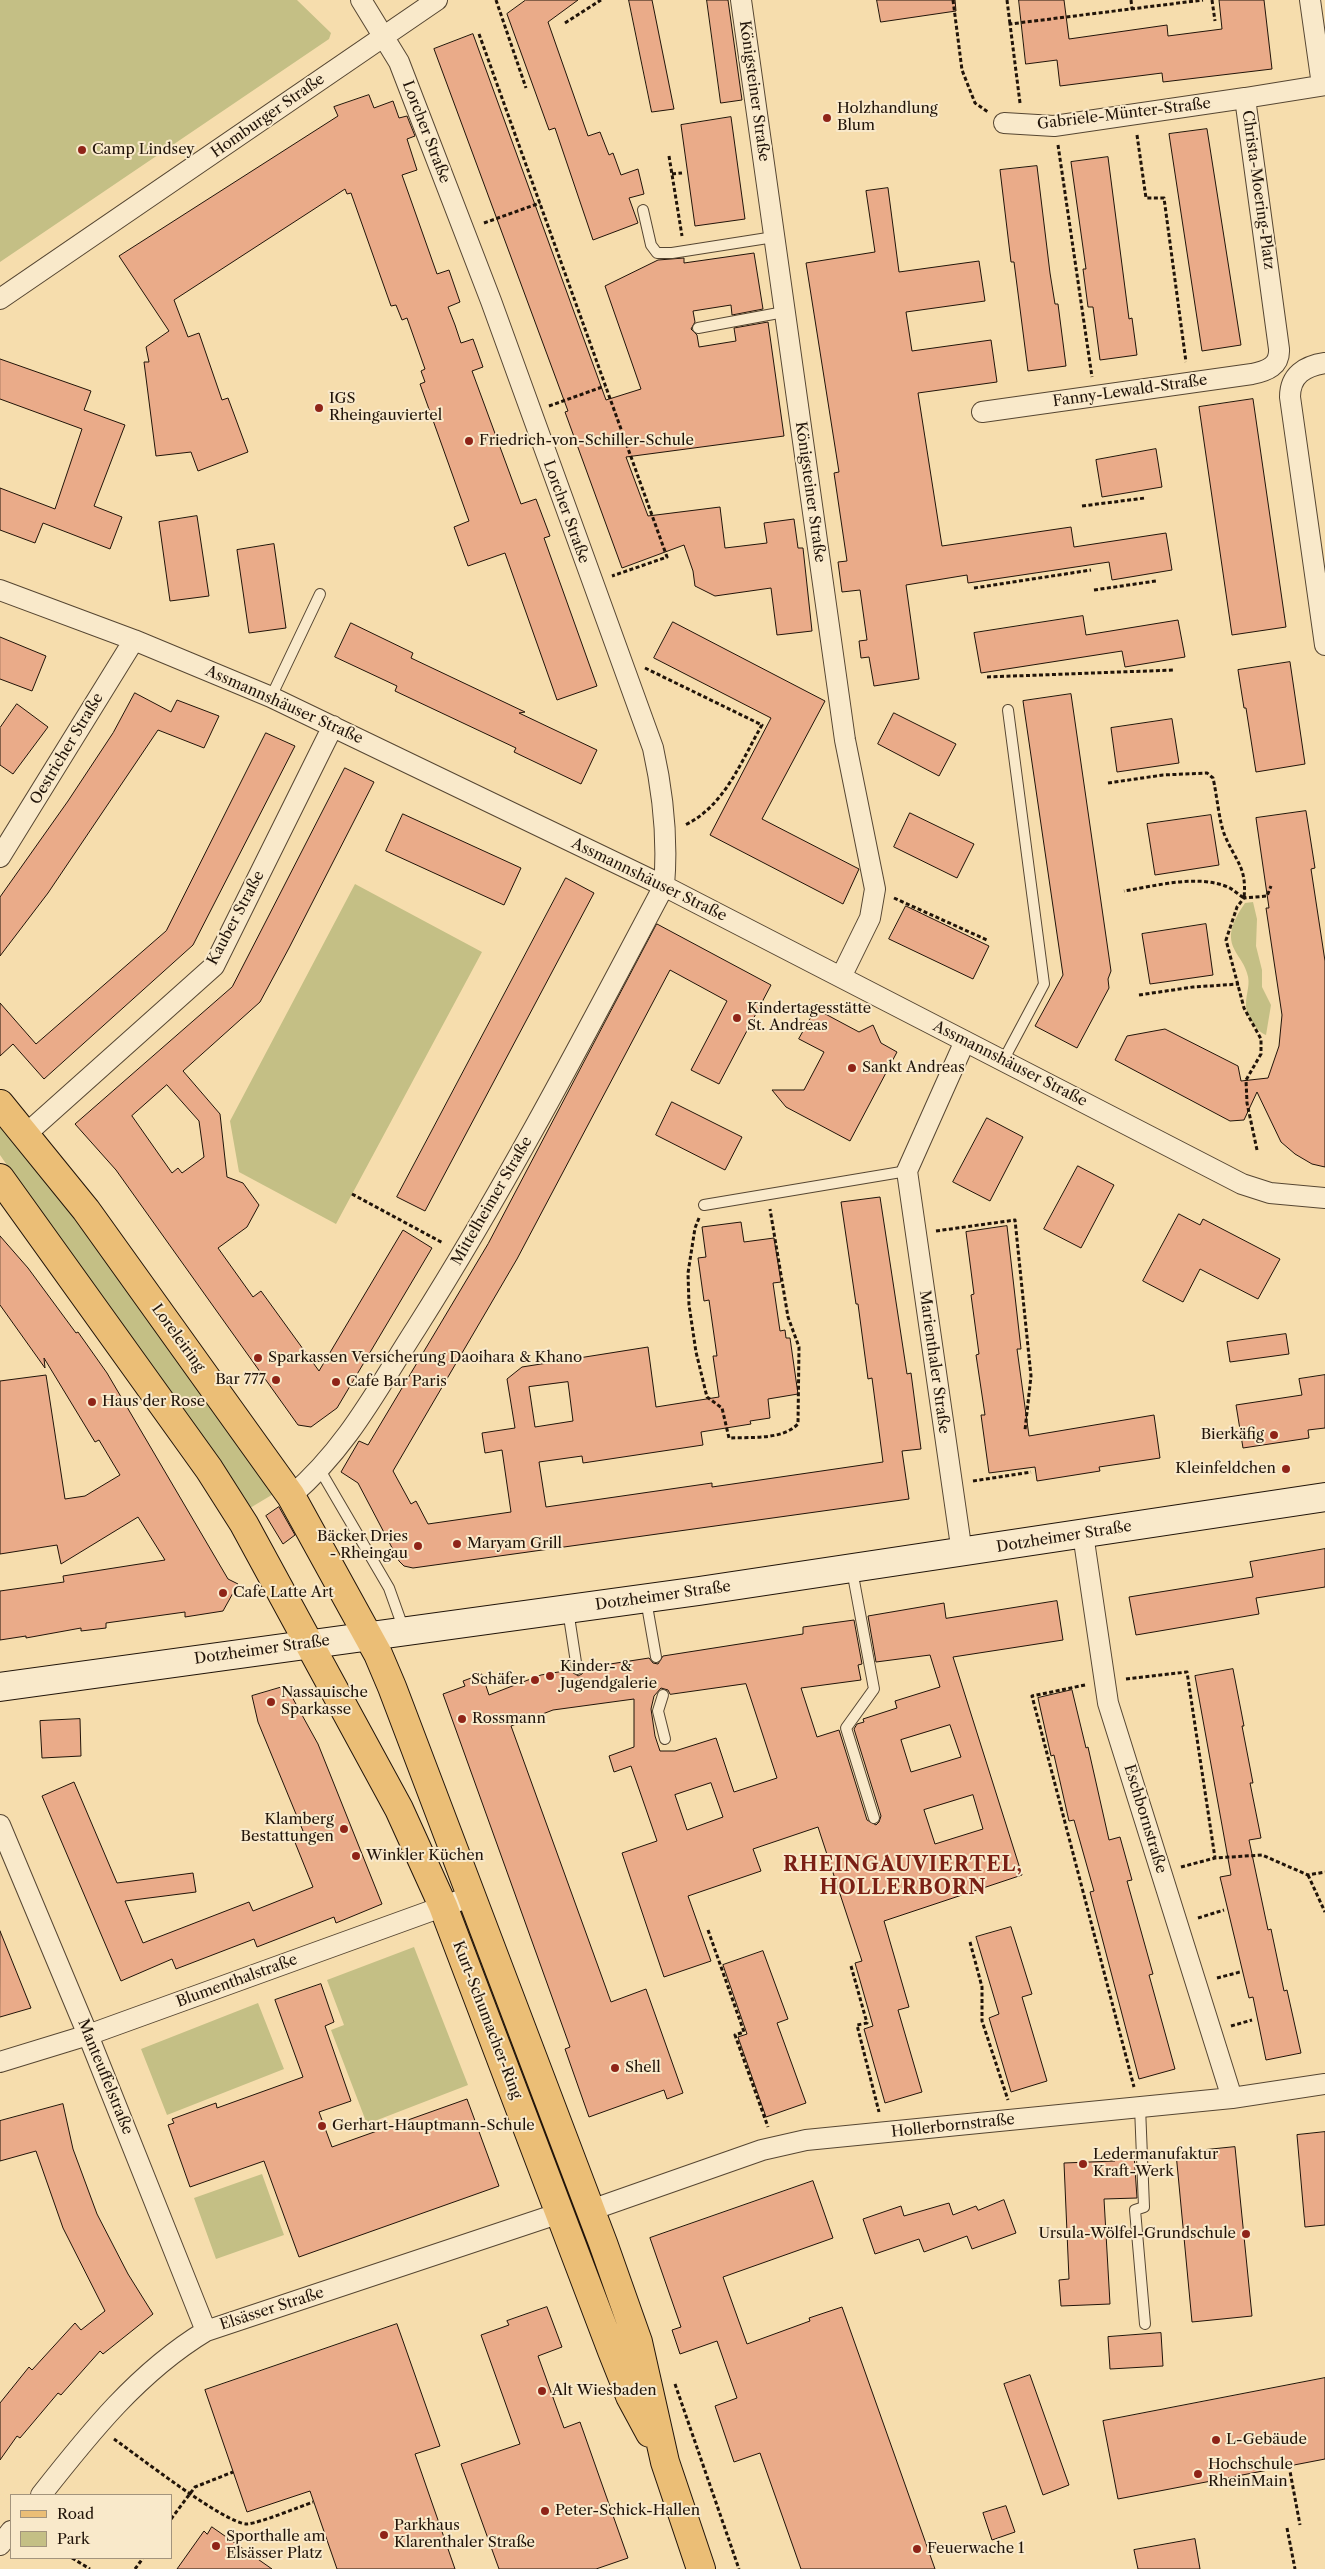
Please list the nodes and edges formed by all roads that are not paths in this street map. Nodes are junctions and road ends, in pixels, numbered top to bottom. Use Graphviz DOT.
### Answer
graph roads {
  1 [pos="361,0"];
  2 [pos="437,0"];
  3 [pos="741,0"];
  4 [pos="1310,0"];
  5 [pos="384,35"];
  6 [pos="1324,85"];
  7 [pos="1245,98"];
  8 [pos="1004,123"];
  9 [pos="643,210"];
  10 [pos="774,237"];
  11 [pos="0,299"];
  12 [pos="784,312"];
  13 [pos="698,328"];
  14 [pos="1276,363"];
  15 [pos="1325,363"];
  16 [pos="982,412"];
  17 [pos="0,590"];
  18 [pos="320,594"];
  19 [pos="134,640"];
  20 [pos="1325,645"];
  21 [pos="271,697"];
  22 [pos="1008,710"];
  23 [pos="332,726"];
  24 [pos="0,857"];
  25 [pos="664,886"];
  26 [pos="841,977"];
  27 [pos="965,1041"];
  28 [pos="1004,1061"];
  29 [pos="0,1104"];
  30 [pos="26,1134"];
  31 [pos="907,1171"];
  32 [pos="0,1178"];
  33 [pos="1325,1185"];
  34 [pos="1285,1195"];
  35 [pos="1325,1198"];
  36 [pos="704,1205"];
  37 [pos="320,1470"];
  38 [pos="291,1496"];
  39 [pos="1325,1498"];
  40 [pos="1083,1534"];
  41 [pos="962,1553"];
  42 [pos="852,1569"];
  43 [pos="646,1599"];
  44 [pos="568,1609"];
  45 [pos="404,1631"];
  46 [pos="367,1635"];
  47 [pos="307,1644"];
  48 [pos="656,1657"];
  49 [pos="577,1669"];
  50 [pos="0,1686"];
  51 [pos="663,1695"];
  52 [pos="665,1739"];
  53 [pos="874,1818"];
  54 [pos="0,1825"];
  55 [pos="472,1896"];
  56 [pos="443,1906"];
  57 [pos="88,2035"];
  58 [pos="0,2062"];
  59 [pos="1325,2084"];
  60 [pos="1232,2098"];
  61 [pos="1140,2107"];
  62 [pos="591,2210"];
  63 [pos="560,2213"];
  64 [pos="1145,2324"];
  65 [pos="206,2331"];
  66 [pos="665,2462"];
  67 [pos="42,2494"];
  68 [pos="10,2533"];
  69 [pos="0,2545"];
  70 [pos="701,2569"];
  1 -- 5 [label="street, Lorcher Straße"];
  2 -- 5 [label="street, Homburger Straße"];
  3 -- 10 [label="street, Königsteiner Straße"];
  4 -- 6 [label="street"];
  5 -- 11 [label="street, Homburger Straße"];
  5 -- 25 [label="street, Lorcher Straße"];
  6 -- 7 [label="street, Christa-Moering-Platz"];
  7 -- 8 [label="street, Gabriele-Münter-Straße"];
  7 -- 14 [label="street, Christa-Moering-Platz"];
  9 -- 10 [label="lane"];
  10 -- 12 [label="street, Königsteiner Straße"];
  12 -- 13 [label="lane"];
  12 -- 26 [label="street, Königsteiner Straße"];
  14 -- 16 [label="street, Fanny-Lewald-Straße"];
  15 -- 20 [label="street"];
  17 -- 19 [label="street, Assmannshäuser Straße"];
  18 -- 21 [label="lane"];
  19 -- 21 [label="street, Assmannshäuser Straße"];
  19 -- 24 [label="street, Oestricher Straße"];
  21 -- 23 [label="street, Assmannshäuser Straße"];
  22 -- 28 [label="lane"];
  23 -- 25 [label="street, Assmannshäuser Straße"];
  23 -- 30 [label="street, Kauber Straße"];
  25 -- 26 [label="street, Assmannshäuser Straße"];
  25 -- 37 [label="street, Mittelheimer Straße"];
  26 -- 27 [label="street, Assmannshäuser Straße"];
  27 -- 28 [label="street, Assmannshäuser Straße"];
  27 -- 31 [label="street"];
  28 -- 34 [label="street, Assmannshäuser Straße"];
  29 -- 30 [label="main road, Loreleiring"];
  30 -- 38 [label="main road, Loreleiring"];
  31 -- 36 [label="lane"];
  31 -- 41 [label="street, Marienthaler Straße"];
  32 -- 47 [label="main road"];
  33 -- 34 [label="street, Assmannshäuser Straße"];
  34 -- 35 [label="street, Assmannshäuser Straße"];
  37 -- 38 [label="street, Mittelheimer Straße"];
  37 -- 45 [label="lane"];
  38 -- 46 [label="main road, Loreleiring"];
  39 -- 40 [label="main road, Dotzheimer Straße"];
  40 -- 41 [label="main road, Dotzheimer Straße"];
  40 -- 60 [label="street, Eschbornstraße"];
  41 -- 42 [label="main road, Dotzheimer Straße"];
  42 -- 43 [label="main road, Dotzheimer Straße"];
  42 -- 53 [label="lane"];
  43 -- 44 [label="main road, Dotzheimer Straße"];
  43 -- 48 [label="lane"];
  44 -- 45 [label="main road, Dotzheimer Straße"];
  44 -- 49 [label="lane"];
  45 -- 46 [label="main road, Dotzheimer Straße"];
  46 -- 47 [label="main road, Dotzheimer Straße"];
  46 -- 55 [label="main road, Kurt-Schumacher-Ring"];
  47 -- 50 [label="main road, Dotzheimer Straße"];
  47 -- 56 [label="main road, Kurt-Schumacher-Ring"];
  51 -- 52 [label="lane"];
  54 -- 57 [label="street, Manteuffelstraße"];
  55 -- 56 [label="street, Blumenthalstraße"];
  55 -- 62 [label="main road, Kurt-Schumacher-Ring"];
  56 -- 57 [label="street, Blumenthalstraße"];
  56 -- 63 [label="main road, Kurt-Schumacher-Ring"];
  57 -- 58 [label="street, Blumenthalstraße"];
  57 -- 65 [label="street, Manteuffelstraße"];
  59 -- 60 [label="street, Hollerbornstraße"];
  60 -- 61 [label="street, Hollerbornstraße"];
  61 -- 62 [label="street, Hollerbornstraße"];
  61 -- 64 [label="lane"];
  62 -- 66 [label="main road, Kurt-Schumacher-Ring"];
  63 -- 65 [label="street, Elsässer Straße"];
  63 -- 66 [label="main road, Kurt-Schumacher-Ring"];
  65 -- 67 [label="street, Elsässer Straße"];
  66 -- 70 [label="main road, Kurt-Schumacher-Ring"];
  68 -- 69 [label="street"];
}
